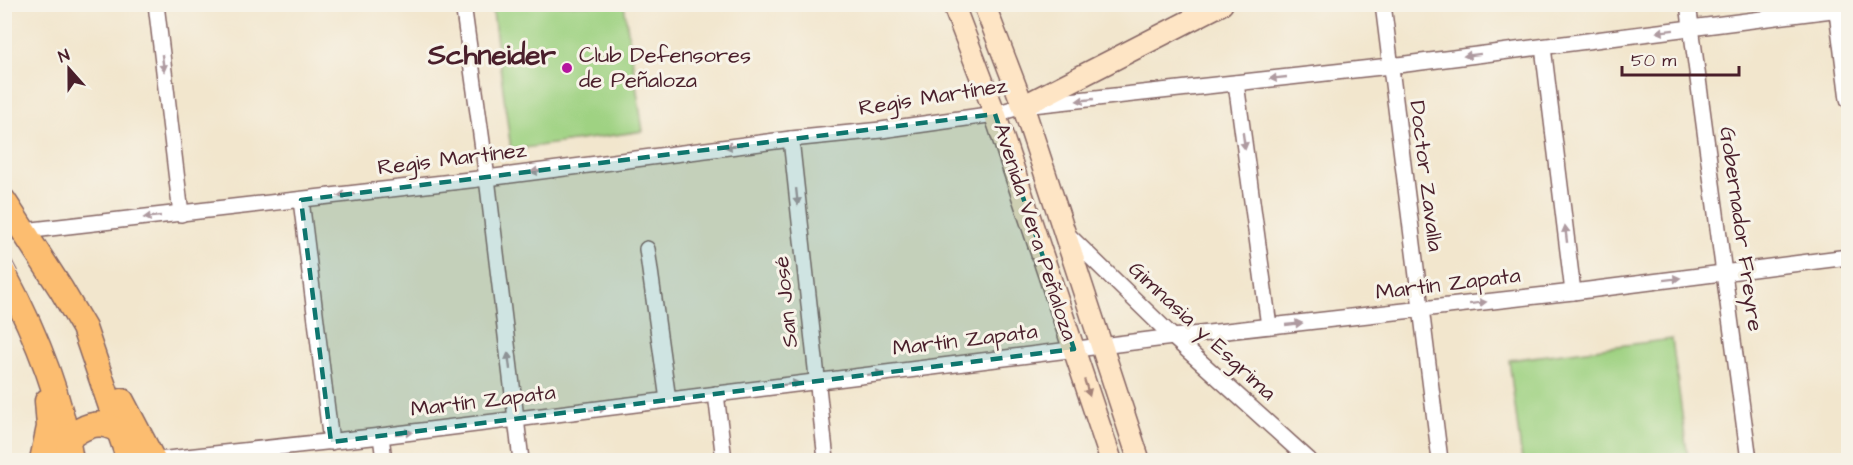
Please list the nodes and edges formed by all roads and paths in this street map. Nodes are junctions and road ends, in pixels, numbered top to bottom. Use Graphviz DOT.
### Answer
graph roads {
  1 [pos="156,4"];
  2 [pos="463,4"];
  3 [pos="953,4"];
  4 [pos="984,4"];
  5 [pos="1222,4"];
  6 [pos="1383,4"];
  7 [pos="1688,4"];
  8 [pos="1841,7"];
  9 [pos="1691,28"];
  10 [pos="1543,47"];
  11 [pos="1390,66"];
  12 [pos="1236,83"];
  13 [pos="1848,99"];
  14 [pos="1023,106"];
  15 [pos="995,114"];
  16 [pos="791,139"];
  17 [pos="487,178"];
  18 [pos="301,200"];
  19 [pos="4,201"];
  20 [pos="181,214"];
  21 [pos="4,218"];
  22 [pos="17,229"];
  23 [pos="1065,232"];
  24 [pos="647,249"];
  25 [pos="4,255"];
  26 [pos="1848,257"];
  27 [pos="1724,272"];
  28 [pos="4,274"];
  29 [pos="1573,292"];
  30 [pos="1420,310"];
  31 [pos="30,326"];
  32 [pos="1269,326"];
  33 [pos="84,328"];
  34 [pos="1173,337"];
  35 [pos="1102,345"];
  36 [pos="1074,349"];
  37 [pos="88,366"];
  38 [pos="817,381"];
  39 [pos="716,394"];
  40 [pos="668,399"];
  41 [pos="516,419"];
  42 [pos="108,422"];
  43 [pos="381,436"];
  44 [pos="331,442"];
  45 [pos="72,443"];
  46 [pos="44,460"];
  47 [pos="129,460"];
  48 [pos="153,460"];
  49 [pos="158,460"];
  50 [pos="384,460"];
  51 [pos="521,460"];
  52 [pos="724,460"];
  53 [pos="826,460"];
  54 [pos="1111,460"];
  55 [pos="1139,460"];
  56 [pos="1309,460"];
  57 [pos="1440,460"];
  58 [pos="1749,460"];
  1 -- 20 [label="street, one-way"];
  2 -- 17 [label="street"];
  3 -- 15 [label="main road, Avenida Vera Peñaloza"];
  4 -- 14 [label="main road, Avenida Vera Peñaloza"];
  5 -- 14 [label="main road"];
  6 -- 11 [label="street, Doctor Zavalla"];
  7 -- 9 [label="street, Gobernador Freyre"];
  8 -- 9 [label="street, Regis Martínez"];
  8 -- 13 [label="street"];
  9 -- 10 [label="street, Regis Martínez, one-way"];
  9 -- 27 [label="street, Gobernador Freyre"];
  10 -- 11 [label="street, Regis Martínez, one-way"];
  29 -- 10 [label="street, one-way"];
  11 -- 12 [label="street, Regis Martínez, one-way"];
  11 -- 30 [label="street, Doctor Zavalla"];
  12 -- 14 [label="street, Regis Martínez, one-way"];
  12 -- 32 [label="street, one-way"];
  14 -- 15 [label="street, Regis Martínez"];
  14 -- 23 [label="main road, Avenida Vera Peñaloza"];
  15 -- 16 [label="street, Regis Martínez"];
  15 -- 36 [label="main road, Avenida Vera Peñaloza"];
  16 -- 17 [label="street, Regis Martínez, one-way"];
  16 -- 38 [label="street, San José, one-way"];
  17 -- 18 [label="street, Regis Martínez, one-way"];
  41 -- 17 [label="street, one-way"];
  18 -- 20 [label="street, Regis Martínez"];
  18 -- 44 [label="street"];
  19 -- 22 [label="main road"];
  20 -- 22 [label="street, Regis Martínez, one-way"];
  21 -- 22 [label="lane"];
  22 -- 33 [label="main road"];
  23 -- 34 [label="street, Gimnasia y Esgrima"];
  23 -- 35 [label="main road, Avenida Vera Peñaloza"];
  24 -- 40 [label="street"];
  25 -- 45 [label="lane"];
  26 -- 27 [label="street, Martín Zapata"];
  29 -- 27 [label="street, Martín Zapata, one-way"];
  27 -- 58 [label="street, Gobernador Freyre"];
  28 -- 31 [label="main road"];
  30 -- 29 [label="street, Martín Zapata, one-way"];
  32 -- 30 [label="street, Martín Zapata, one-way"];
  30 -- 57 [label="street, Doctor Zavalla"];
  31 -- 45 [label="main road"];
  31 -- 46 [label="main road"];
  32 -- 34 [label="street, Martín Zapata"];
  33 -- 42 [label="main road"];
  33 -- 48 [label="main road"];
  34 -- 35 [label="street, Martín Zapata"];
  34 -- 56 [label="street, Gimnasia y Esgrima"];
  35 -- 36 [label="street, Martín Zapata"];
  35 -- 55 [label="main road, Avenida Vera Peñaloza"];
  38 -- 36 [label="street, Martín Zapata, one-way"];
  36 -- 54 [label="main road, Avenida Vera Peñaloza, one-way"];
  37 -- 42 [label="lane"];
  39 -- 38 [label="street, Martín Zapata, one-way"];
  38 -- 53 [label="street, San José"];
  39 -- 40 [label="street, Martín Zapata"];
  39 -- 52 [label="street"];
  41 -- 40 [label="street, Martín Zapata, one-way"];
  43 -- 41 [label="street, Martín Zapata, one-way"];
  41 -- 51 [label="street"];
  42 -- 45 [label="main road"];
  42 -- 47 [label="main road"];
  42 -- 48 [label="main road"];
  43 -- 44 [label="street, Martín Zapata"];
  43 -- 50 [label="street"];
  44 -- 49 [label="street, Martín Zapata"];
  45 -- 46 [label="main road"];
}
